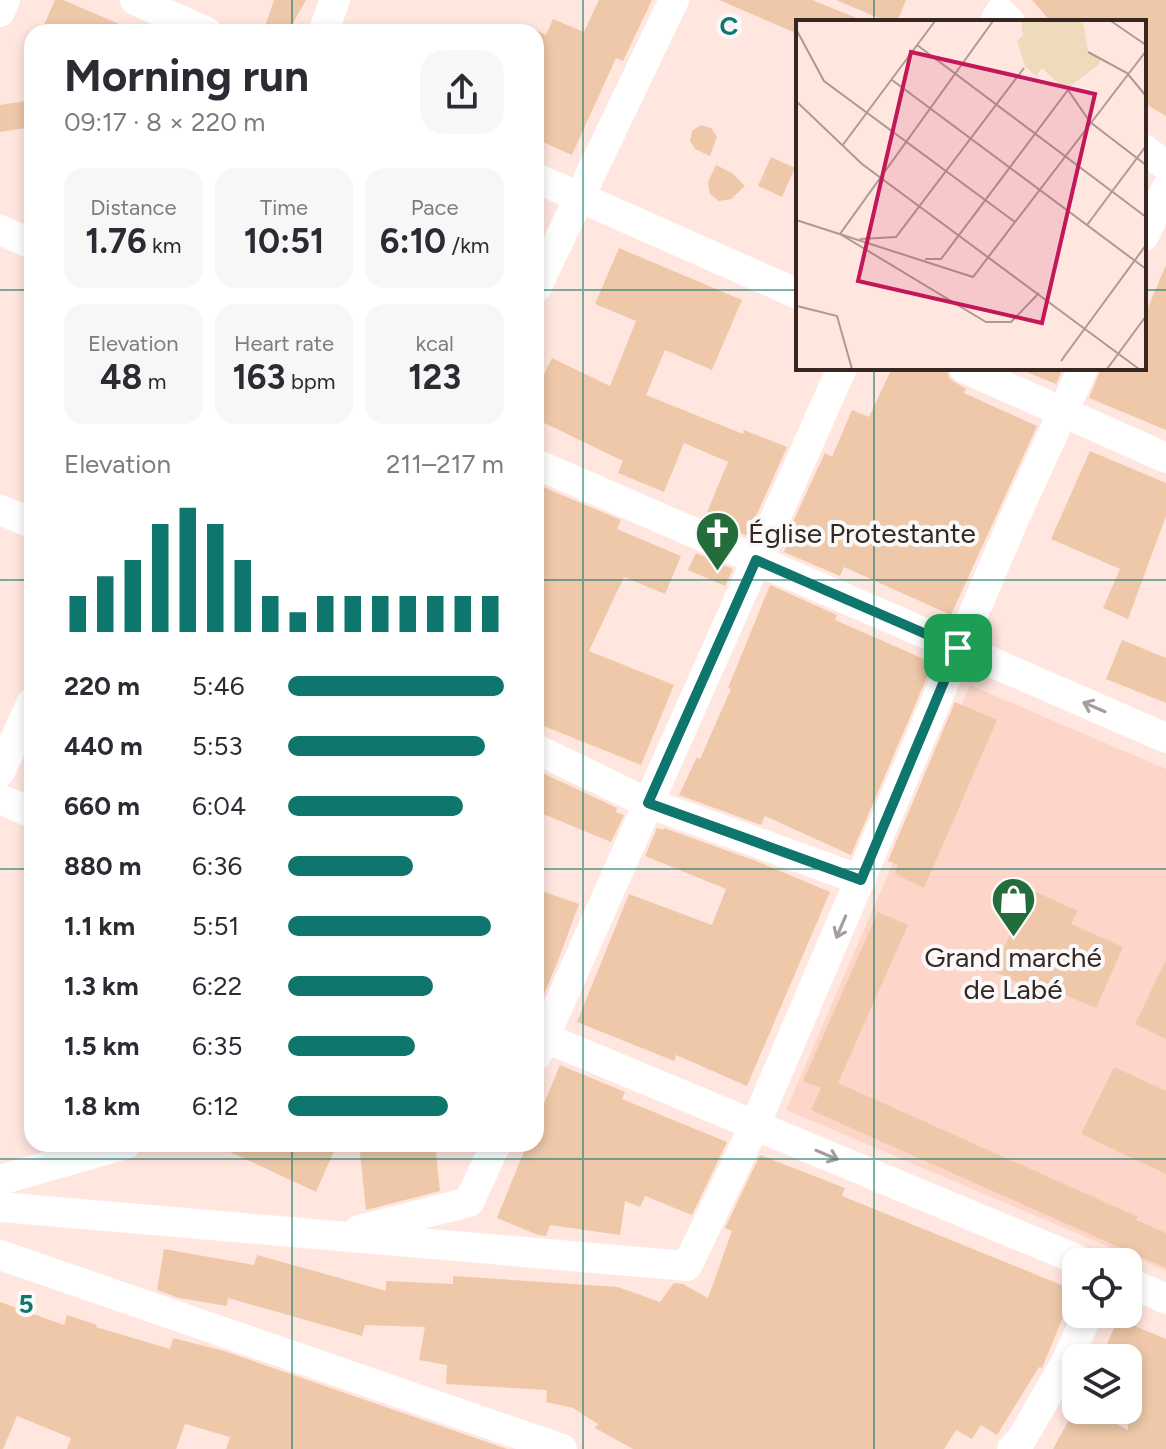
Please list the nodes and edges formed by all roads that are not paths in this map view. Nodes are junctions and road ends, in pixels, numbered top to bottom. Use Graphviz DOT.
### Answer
graph roads {
  1 [pos="5,0"];
  2 [pos="135,0"];
  3 [pos="335,0"];
  4 [pos="674,0"];
  5 [pos="0,12"];
  6 [pos="996,20"];
  7 [pos="1008,20"];
  8 [pos="189,24"];
  9 [pos="326,24"];
  10 [pos="1146,151"];
  11 [pos="1166,166"];
  12 [pos="544,182"];
  13 [pos="1166,189"];
  14 [pos="581,198"];
  15 [pos="0,230"];
  16 [pos="1146,232"];
  17 [pos="24,240"];
  18 [pos="544,272"];
  19 [pos="796,293"];
  20 [pos="841,370"];
  21 [pos="968,370"];
  22 [pos="1082,370"];
  23 [pos="1062,412"];
  24 [pos="1166,458"];
  25 [pos="544,467"];
  26 [pos="0,510"];
  27 [pos="24,520"];
  28 [pos="756,560"];
  29 [pos="958,648"];
  30 [pos="24,720"];
  31 [pos="1166,738"];
  32 [pos="544,753"];
  33 [pos="0,772"];
  34 [pos="0,799"];
  35 [pos="648,803"];
  36 [pos="24,810"];
  37 [pos="861,880"];
  38 [pos="544,1032"];
  39 [pos="544,1045"];
  40 [pos="755,1125"];
  41 [pos="98,1152"];
  42 [pos="492,1152"];
  43 [pos="0,1180"];
  44 [pos="0,1207"];
  45 [pos="338,1236"];
  46 [pos="1062,1253"];
  47 [pos="0,1255"];
  48 [pos="1142,1288"];
  49 [pos="1166,1299"];
  50 [pos="1082,1328"];
  51 [pos="562,1449"];
  52 [pos="1012,1449"];
  1 -- 5 [label="street"];
  2 -- 8 [label="street"];
  3 -- 9 [label="street"];
  4 -- 14 [label="street"];
  6 -- 7 [label="street"];
  10 -- 11 [label="street"];
  12 -- 14 [label="street"];
  13 -- 16 [label="street"];
  14 -- 18 [label="street"];
  14 -- 19 [label="street"];
  15 -- 17 [label="street"];
  20 -- 28 [label="street"];
  21 -- 23 [label="street"];
  22 -- 23 [label="street"];
  23 -- 24 [label="street"];
  23 -- 29 [label="street"];
  25 -- 28 [label="street"];
  26 -- 27 [label="street"];
  28 -- 29 [label="street"];
  28 -- 35 [label="street"];
  31 -- 29 [label="street, one-way"];
  29 -- 37 [label="street"];
  30 -- 33 [label="street"];
  32 -- 35 [label="street"];
  34 -- 36 [label="street"];
  35 -- 37 [label="street"];
  35 -- 38 [label="street"];
  37 -- 40 [label="street, one-way"];
  39 -- 40 [label="street"];
  40 -- 45 [label="street"];
  40 -- 46 [label="street, one-way"];
  41 -- 43 [label="street"];
  42 -- 45 [label="street"];
  44 -- 45 [label="street"];
  47 -- 51 [label="street"];
  48 -- 49 [label="street"];
  50 -- 52 [label="street"];
}
